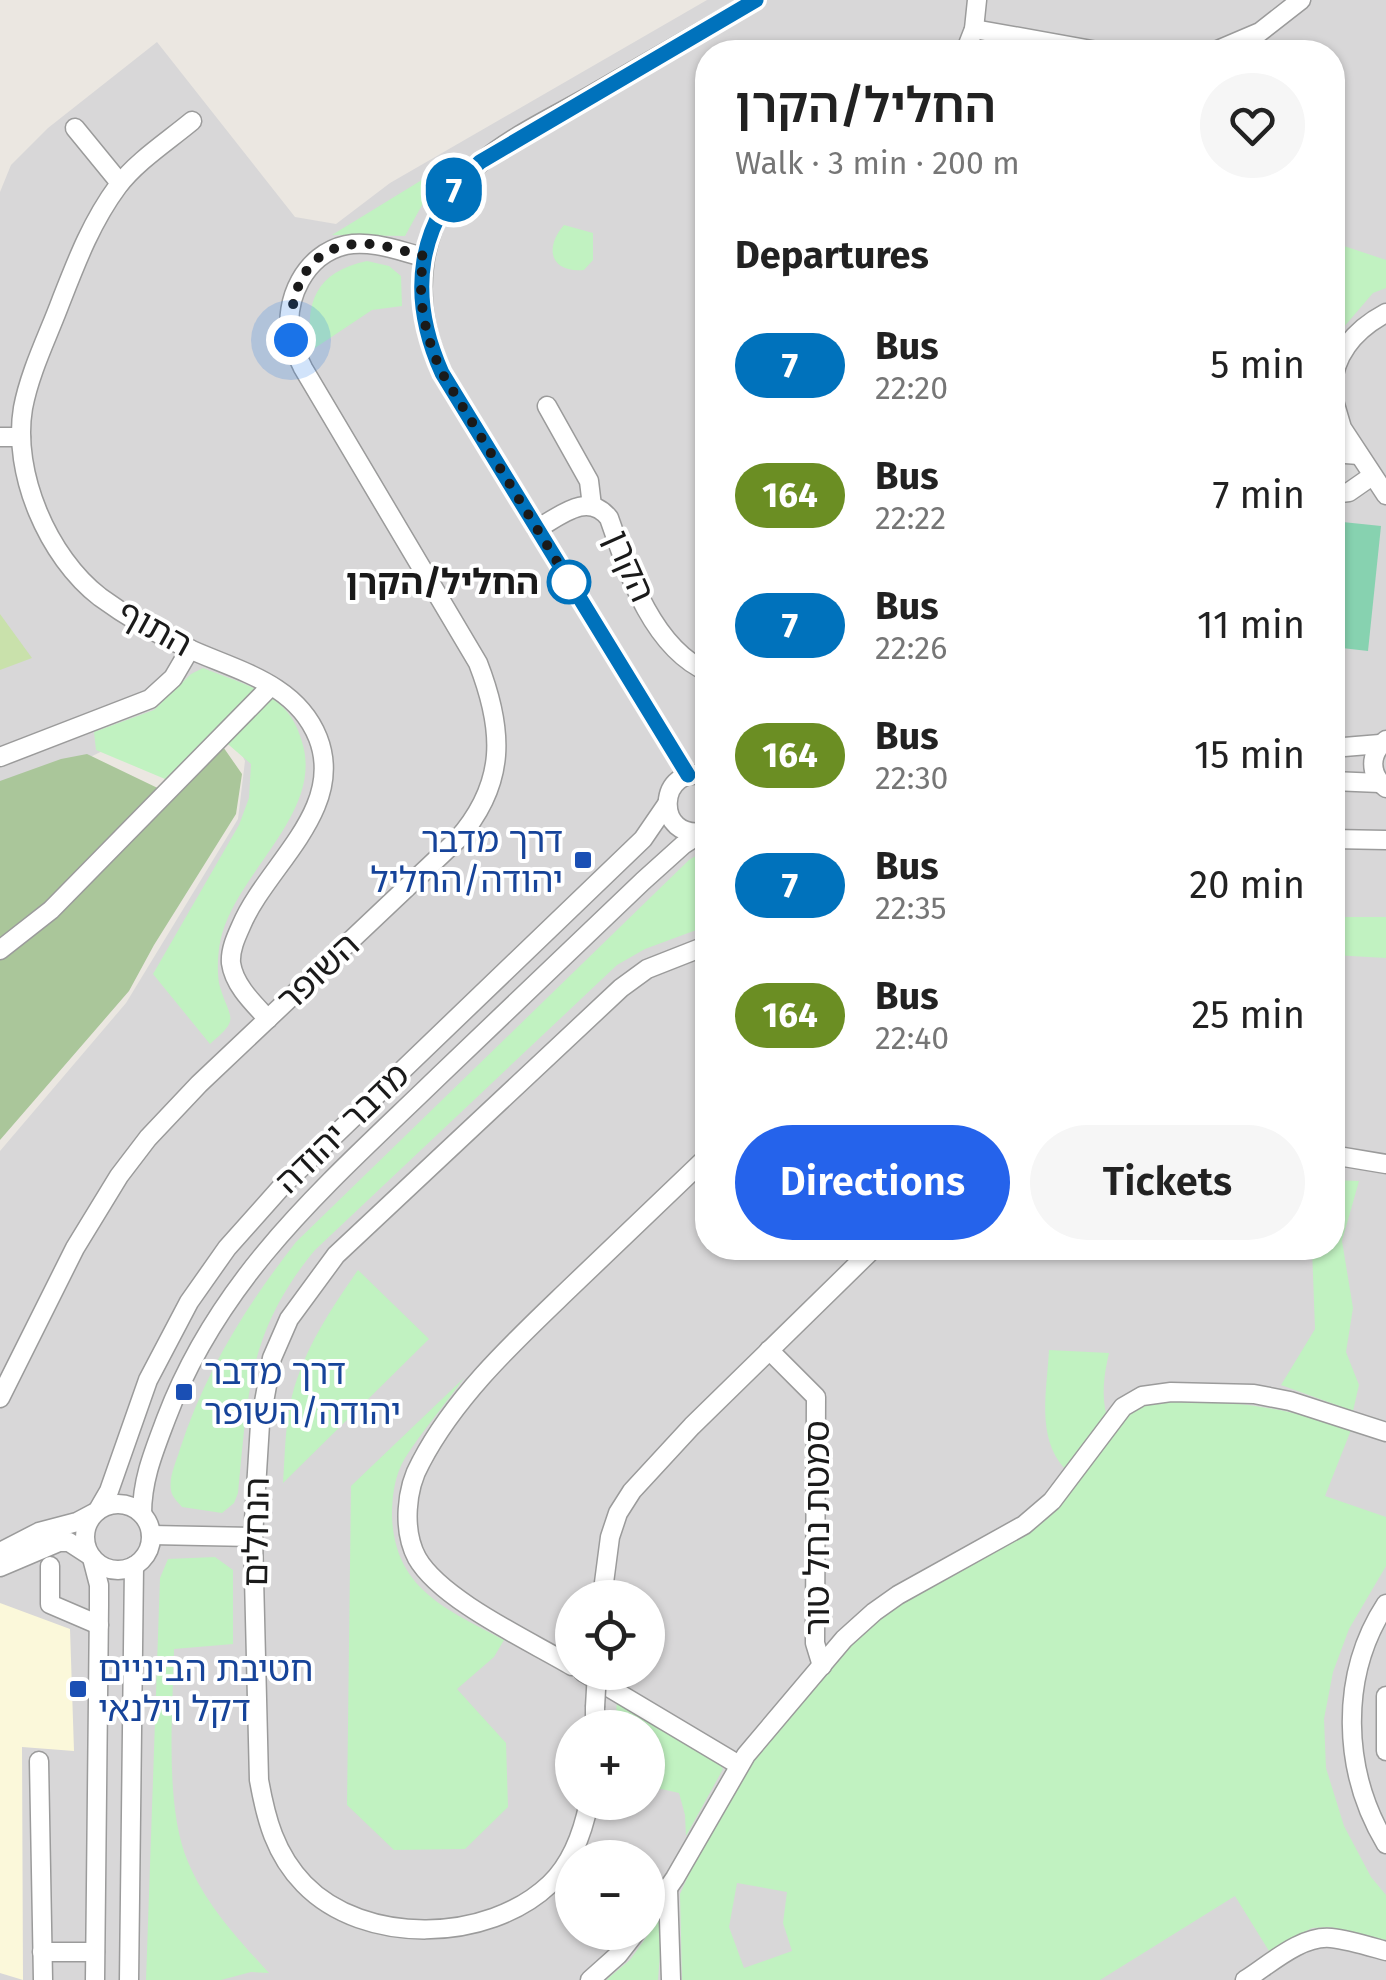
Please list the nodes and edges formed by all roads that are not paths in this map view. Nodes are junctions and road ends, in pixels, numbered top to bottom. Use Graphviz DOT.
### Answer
graph roads {
  1 [pos="756,0"];
  2 [pos="977,0"];
  3 [pos="1302,0"];
  4 [pos="974,28"];
  5 [pos="969,40"];
  6 [pos="1038,40"];
  7 [pos="1241,40"];
  8 [pos="192,121"];
  9 [pos="76,128"];
  10 [pos="120,183"];
  11 [pos="424,256"];
  12 [pos="1386,313"];
  13 [pos="1345,347"];
  14 [pos="547,406"];
  15 [pos="1345,433"];
  16 [pos="0,437"];
  17 [pos="21,437"];
  18 [pos="1345,454"];
  19 [pos="1359,455"];
  20 [pos="1372,476"];
  21 [pos="1345,492"];
  22 [pos="1386,495"];
  23 [pos="592,506"];
  24 [pos="537,529"];
  25 [pos="190,649"];
  26 [pos="695,665"];
  27 [pos="271,686"];
  28 [pos="1383,742"];
  29 [pos="1345,746"];
  30 [pos="0,757"];
  31 [pos="695,765"];
  32 [pos="695,777"];
  33 [pos="1345,782"];
  34 [pos="1383,786"];
  35 [pos="666,804"];
  36 [pos="695,831"];
  37 [pos="695,838"];
  38 [pos="1345,840"];
  39 [pos="1386,840"];
  40 [pos="0,950"];
  41 [pos="695,950"];
  42 [pos="268,1019"];
  43 [pos="1345,1157"];
  44 [pos="1386,1164"];
  45 [pos="695,1168"];
  46 [pos="862,1260"];
  47 [pos="769,1350"];
  48 [pos="0,1398"];
  49 [pos="1386,1432"];
  50 [pos="96,1511"];
  51 [pos="142,1514"];
  52 [pos="151,1535"];
  53 [pos="253,1537"];
  54 [pos="0,1552"];
  55 [pos="91,1556"];
  56 [pos="50,1566"];
  57 [pos="134,1566"];
  58 [pos="0,1567"];
  59 [pos="604,1580"];
  60 [pos="1386,1604"];
  61 [pos="99,1625"];
  62 [pos="555,1656"];
  63 [pos="822,1666"];
  64 [pos="614,1690"];
  65 [pos="1386,1696"];
  66 [pos="1386,1751"];
  67 [pos="39,1761"];
  68 [pos="740,1765"];
  69 [pos="583,1820"];
  70 [pos="1386,1844"];
  71 [pos="668,1888"];
  72 [pos="665,1892"];
  73 [pos="622,1950"];
  74 [pos="1386,1951"];
  75 [pos="42,1952"];
  76 [pos="95,1952"];
  77 [pos="43,1980"];
  78 [pos="94,1980"];
  79 [pos="129,1980"];
  80 [pos="590,1980"];
  81 [pos="671,1980"];
  82 [pos="1244,1980"];
  1 -- 11 [label="street"];
  2 -- 4 [label="street"];
  3 -- 7 [label="street"];
  4 -- 5 [label="street"];
  4 -- 6 [label="street"];
  8 -- 10 [label="street, התוף"];
  9 -- 10 [label="street"];
  10 -- 17 [label="street, התוף"];
  11 -- 24 [label="street"];
  11 -- 42 [label="street, השופר"];
  12 -- 13 [label="street"];
  14 -- 23 [label="street"];
  15 -- 19 [label="street"];
  16 -- 17 [label="street"];
  17 -- 25 [label="street, התוף"];
  18 -- 19 [label="street"];
  19 -- 20 [label="street"];
  20 -- 21 [label="street"];
  20 -- 22 [label="street"];
  23 -- 24 [label="street, הקרן"];
  23 -- 26 [label="street, הקרן"];
  24 -- 31 [label="street"];
  25 -- 27 [label="street, התוף"];
  25 -- 30 [label="street"];
  27 -- 40 [label="street"];
  27 -- 42 [label="street, התוף"];
  28 -- 29 [label="street"];
  28 -- 34 [label="street"];
  32 -- 35 [label="street, מדבר יהודה"];
  33 -- 34 [label="street"];
  35 -- 36 [label="street"];
  35 -- 50 [label="street, מדבר יהודה"];
  37 -- 51 [label="street, מדבר יהודה"];
  38 -- 39 [label="street"];
  41 -- 53 [label="street, הנחלים"];
  42 -- 48 [label="street, השופר"];
  43 -- 44 [label="street"];
  45 -- 62 [label="street"];
  46 -- 47 [label="street"];
  47 -- 59 [label="street"];
  47 -- 63 [label="street, סמטת נחל טור"];
  49 -- 63 [label="street"];
  50 -- 51 [label="street"];
  50 -- 54 [label="street"];
  50 -- 55 [label="street"];
  51 -- 52 [label="street"];
  52 -- 53 [label="street"];
  52 -- 57 [label="street"];
  53 -- 69 [label="street, הנחלים"];
  55 -- 57 [label="street"];
  55 -- 58 [label="street"];
  55 -- 61 [label="street"];
  56 -- 61 [label="street"];
  57 -- 79 [label="street"];
  60 -- 70 [label="street"];
  61 -- 76 [label="street"];
  63 -- 68 [label="street"];
  64 -- 68 [label="street"];
  65 -- 66 [label="street"];
  67 -- 75 [label="street"];
  68 -- 71 [label="street"];
  71 -- 72 [label="street"];
  71 -- 81 [label="street"];
  73 -- 80 [label="street"];
  74 -- 82 [label="street"];
  75 -- 76 [label="street"];
  75 -- 77 [label="street"];
  76 -- 78 [label="street"];
}
